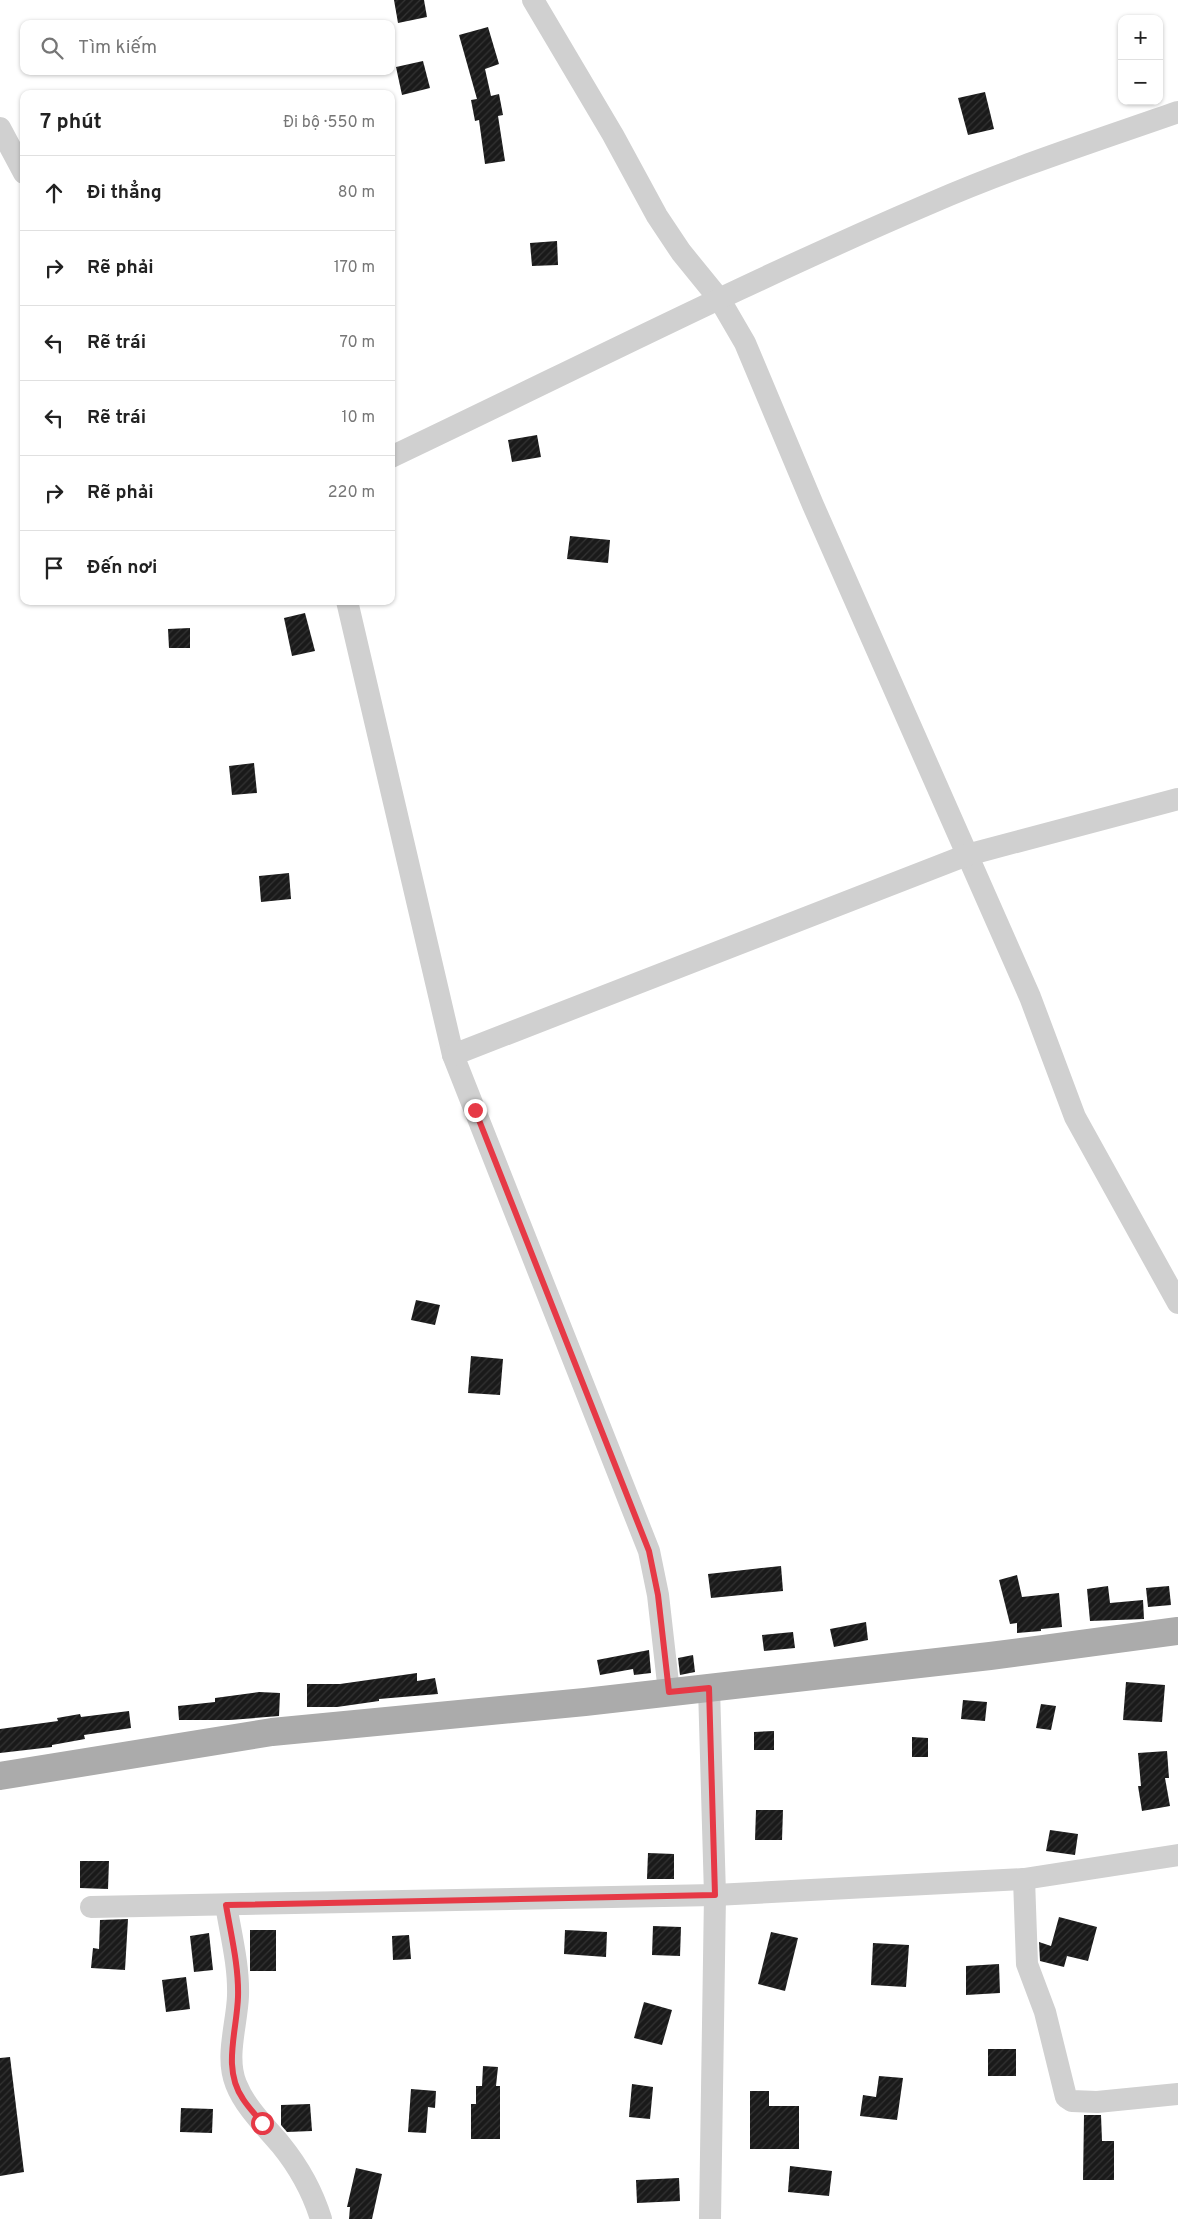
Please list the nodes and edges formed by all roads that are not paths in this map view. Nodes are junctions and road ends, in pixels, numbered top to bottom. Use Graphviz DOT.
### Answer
graph roads {
  1 [pos="533,0"];
  2 [pos="1178,112"];
  3 [pos="0,128"];
  4 [pos="20,166"];
  5 [pos="720,300"];
  6 [pos="395,455"];
  7 [pos="348,605"];
  8 [pos="1178,799"];
  9 [pos="967,855"];
  10 [pos="453,1055"];
  11 [pos="1178,1303"];
  12 [pos="1178,1631"];
  13 [pos="709,1688"];
  14 [pos="669,1692"];
  15 [pos="0,1776"];
  16 [pos="1178,1855"];
  17 [pos="1024,1879"];
  18 [pos="715,1895"];
  19 [pos="226,1905"];
  20 [pos="91,1908"];
  21 [pos="1178,2094"];
  22 [pos="321,2219"];
  23 [pos="710,2219"];
  1 -- 5 [label="street"];
  2 -- 5 [label="street"];
  3 -- 4 [label="street"];
  5 -- 6 [label="street"];
  5 -- 9 [label="street"];
  7 -- 10 [label="street"];
  8 -- 9 [label="street"];
  9 -- 10 [label="street"];
  9 -- 11 [label="street"];
  10 -- 14 [label="street"];
  12 -- 13 [label="main road"];
  13 -- 14 [label="main road"];
  13 -- 18 [label="street"];
  14 -- 15 [label="main road"];
  16 -- 17 [label="street"];
  17 -- 18 [label="street"];
  17 -- 21 [label="street"];
  18 -- 19 [label="street"];
  18 -- 23 [label="street"];
  19 -- 20 [label="street"];
  19 -- 22 [label="street"];
}
